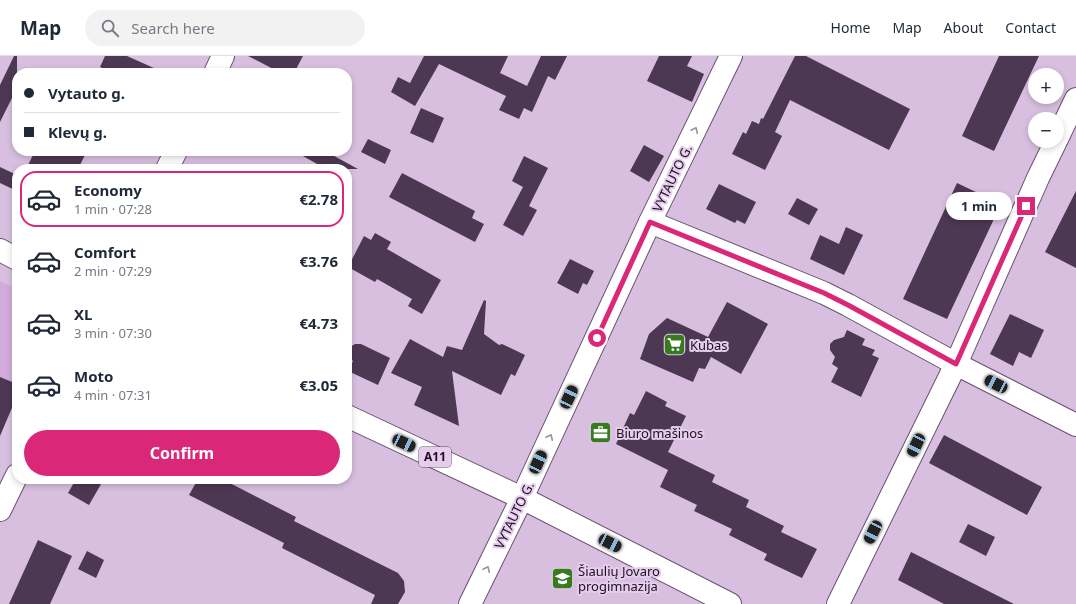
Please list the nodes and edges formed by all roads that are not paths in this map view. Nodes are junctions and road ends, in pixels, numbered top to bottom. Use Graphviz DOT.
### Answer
graph roads {
  1 [pos="223,56"];
  2 [pos="731,56"];
  3 [pos="217,68"];
  4 [pos="1076,99"];
  5 [pos="1064,125"];
  6 [pos="1053,148"];
  7 [pos="650,222"];
  8 [pos="0,250"];
  9 [pos="12,256"];
  10 [pos="956,364"];
  11 [pos="352,418"];
  12 [pos="1076,425"];
  13 [pos="13,484"];
  14 [pos="522,498"];
  15 [pos="0,510"];
  16 [pos="470,604"];
  17 [pos="730,604"];
  18 [pos="838,604"];
  1 -- 3 [label="main road"];
  7 -- 2 [label="main road, VYTAUTO G., one-way"];
  4 -- 5 [label="main road"];
  6 -- 10 [label="main road"];
  7 -- 10 [label="main road"];
  14 -- 7 [label="main road, VYTAUTO G., one-way"];
  8 -- 9 [label="main road"];
  10 -- 12 [label="main road"];
  10 -- 18 [label="main road"];
  11 -- 14 [label="main road, A11"];
  13 -- 15 [label="main road"];
  16 -- 14 [label="main road, VYTAUTO G., one-way"];
  14 -- 17 [label="main road, A11"];
}
